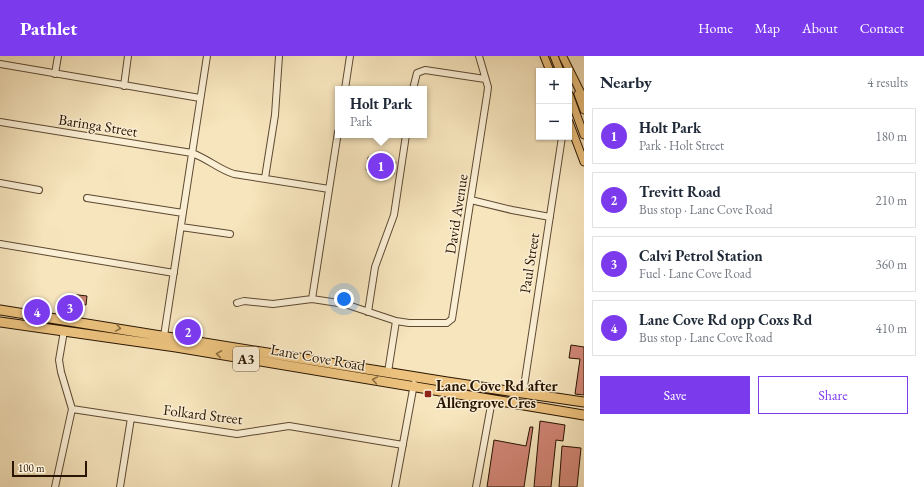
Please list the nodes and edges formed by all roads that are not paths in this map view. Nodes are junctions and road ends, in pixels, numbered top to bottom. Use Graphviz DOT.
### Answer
graph roads {
  1 [pos="58,56"];
  2 [pos="128,56"];
  3 [pos="207,56"];
  4 [pos="279,56"];
  5 [pos="350,56"];
  6 [pos="479,56"];
  7 [pos="544,56"];
  8 [pos="554,56"];
  9 [pos="563,56"];
  10 [pos="0,64"];
  11 [pos="549,68"];
  12 [pos="559,68"];
  13 [pos="568,68"];
  14 [pos="55,74"];
  15 [pos="485,79"];
  16 [pos="572,79"];
  17 [pos="124,86"];
  18 [pos="345,86"];
  19 [pos="413,86"];
  20 [pos="200,98"];
  21 [pos="584,98"];
  22 [pos="572,102"];
  23 [pos="584,110"];
  24 [pos="0,122"];
  25 [pos="572,130"];
  26 [pos="584,135"];
  27 [pos="337,138"];
  28 [pos="406,138"];
  29 [pos="562,140"];
  30 [pos="192,153"];
  31 [pos="584,162"];
  32 [pos="265,178"];
  33 [pos="0,183"];
  34 [pos="329,189"];
  35 [pos="39,190"];
  36 [pos="87,198"];
  37 [pos="471,200"];
  38 [pos="183,213"];
  39 [pos="550,217"];
  40 [pos="181,228"];
  41 [pos="230,234"];
  42 [pos="0,244"];
  43 [pos="174,272"];
  44 [pos="312,299"];
  45 [pos="237,304"];
  46 [pos="0,310"];
  47 [pos="368,312"];
  48 [pos="396,321"];
  49 [pos="0,322"];
  50 [pos="64,331"];
  51 [pos="164,336"];
  52 [pos="388,372"];
  53 [pos="415,376"];
  54 [pos="413,387"];
  55 [pos="523,393"];
  56 [pos="492,400"];
  57 [pos="584,402"];
  58 [pos="72,408"];
  59 [pos="583,416"];
  60 [pos="131,418"];
  61 [pos="403,444"];
  62 [pos="55,487"];
  63 [pos="120,487"];
  64 [pos="395,487"];
  65 [pos="476,487"];
  1 -- 14 [label="street"];
  2 -- 17 [label="street"];
  3 -- 20 [label="street"];
  4 -- 32 [label="street"];
  5 -- 18 [label="street"];
  6 -- 15 [label="street, David Avenue"];
  7 -- 11 [label="main road"];
  8 -- 12 [label="main road"];
  9 -- 13 [label="main road"];
  9 -- 21 [label="main road"];
  10 -- 14 [label="street"];
  14 -- 17 [label="street"];
  15 -- 19 [label="street"];
  15 -- 37 [label="street, David Avenue"];
  16 -- 23 [label="main road"];
  17 -- 20 [label="street"];
  20 -- 30 [label="street"];
  22 -- 26 [label="main road"];
  24 -- 30 [label="street, Baringa Street"];
  25 -- 31 [label="main road"];
  27 -- 34 [label="street"];
  28 -- 47 [label="street"];
  29 -- 39 [label="street, Paul Street"];
  30 -- 32 [label="street, Baringa Street"];
  30 -- 38 [label="street"];
  32 -- 34 [label="street, Baringa Street"];
  33 -- 35 [label="street"];
  34 -- 44 [label="street"];
  36 -- 38 [label="street"];
  37 -- 39 [label="street"];
  37 -- 48 [label="street, David Avenue"];
  38 -- 40 [label="street"];
  39 -- 55 [label="street, Paul Street"];
  40 -- 41 [label="street"];
  40 -- 43 [label="street"];
  42 -- 43 [label="street"];
  43 -- 51 [label="street"];
  44 -- 45 [label="street"];
  44 -- 47 [label="street"];
  46 -- 51 [label="highway, Lane Cove Road / A3, one-way"];
  47 -- 48 [label="street"];
  48 -- 52 [label="street"];
  49 -- 50 [label="highway, Lane Cove Road / A3"];
  54 -- 50 [label="highway, Lane Cove Road / A3, one-way"];
  50 -- 58 [label="street"];
  51 -- 52 [label="highway, Lane Cove Road / A3"];
  52 -- 53 [label="highway, Lane Cove Road / A3"];
  53 -- 54 [label="street"];
  53 -- 55 [label="highway, Lane Cove Road / A3"];
  54 -- 56 [label="highway, Lane Cove Road / A3"];
  54 -- 61 [label="street"];
  55 -- 57 [label="highway, Lane Cove Road / A3"];
  56 -- 59 [label="highway, Lane Cove Road / A3"];
  56 -- 65 [label="street"];
  58 -- 60 [label="street, Folkard Street"];
  58 -- 62 [label="street"];
  60 -- 61 [label="street, Folkard Street"];
  60 -- 63 [label="street"];
  61 -- 64 [label="street"];
}
